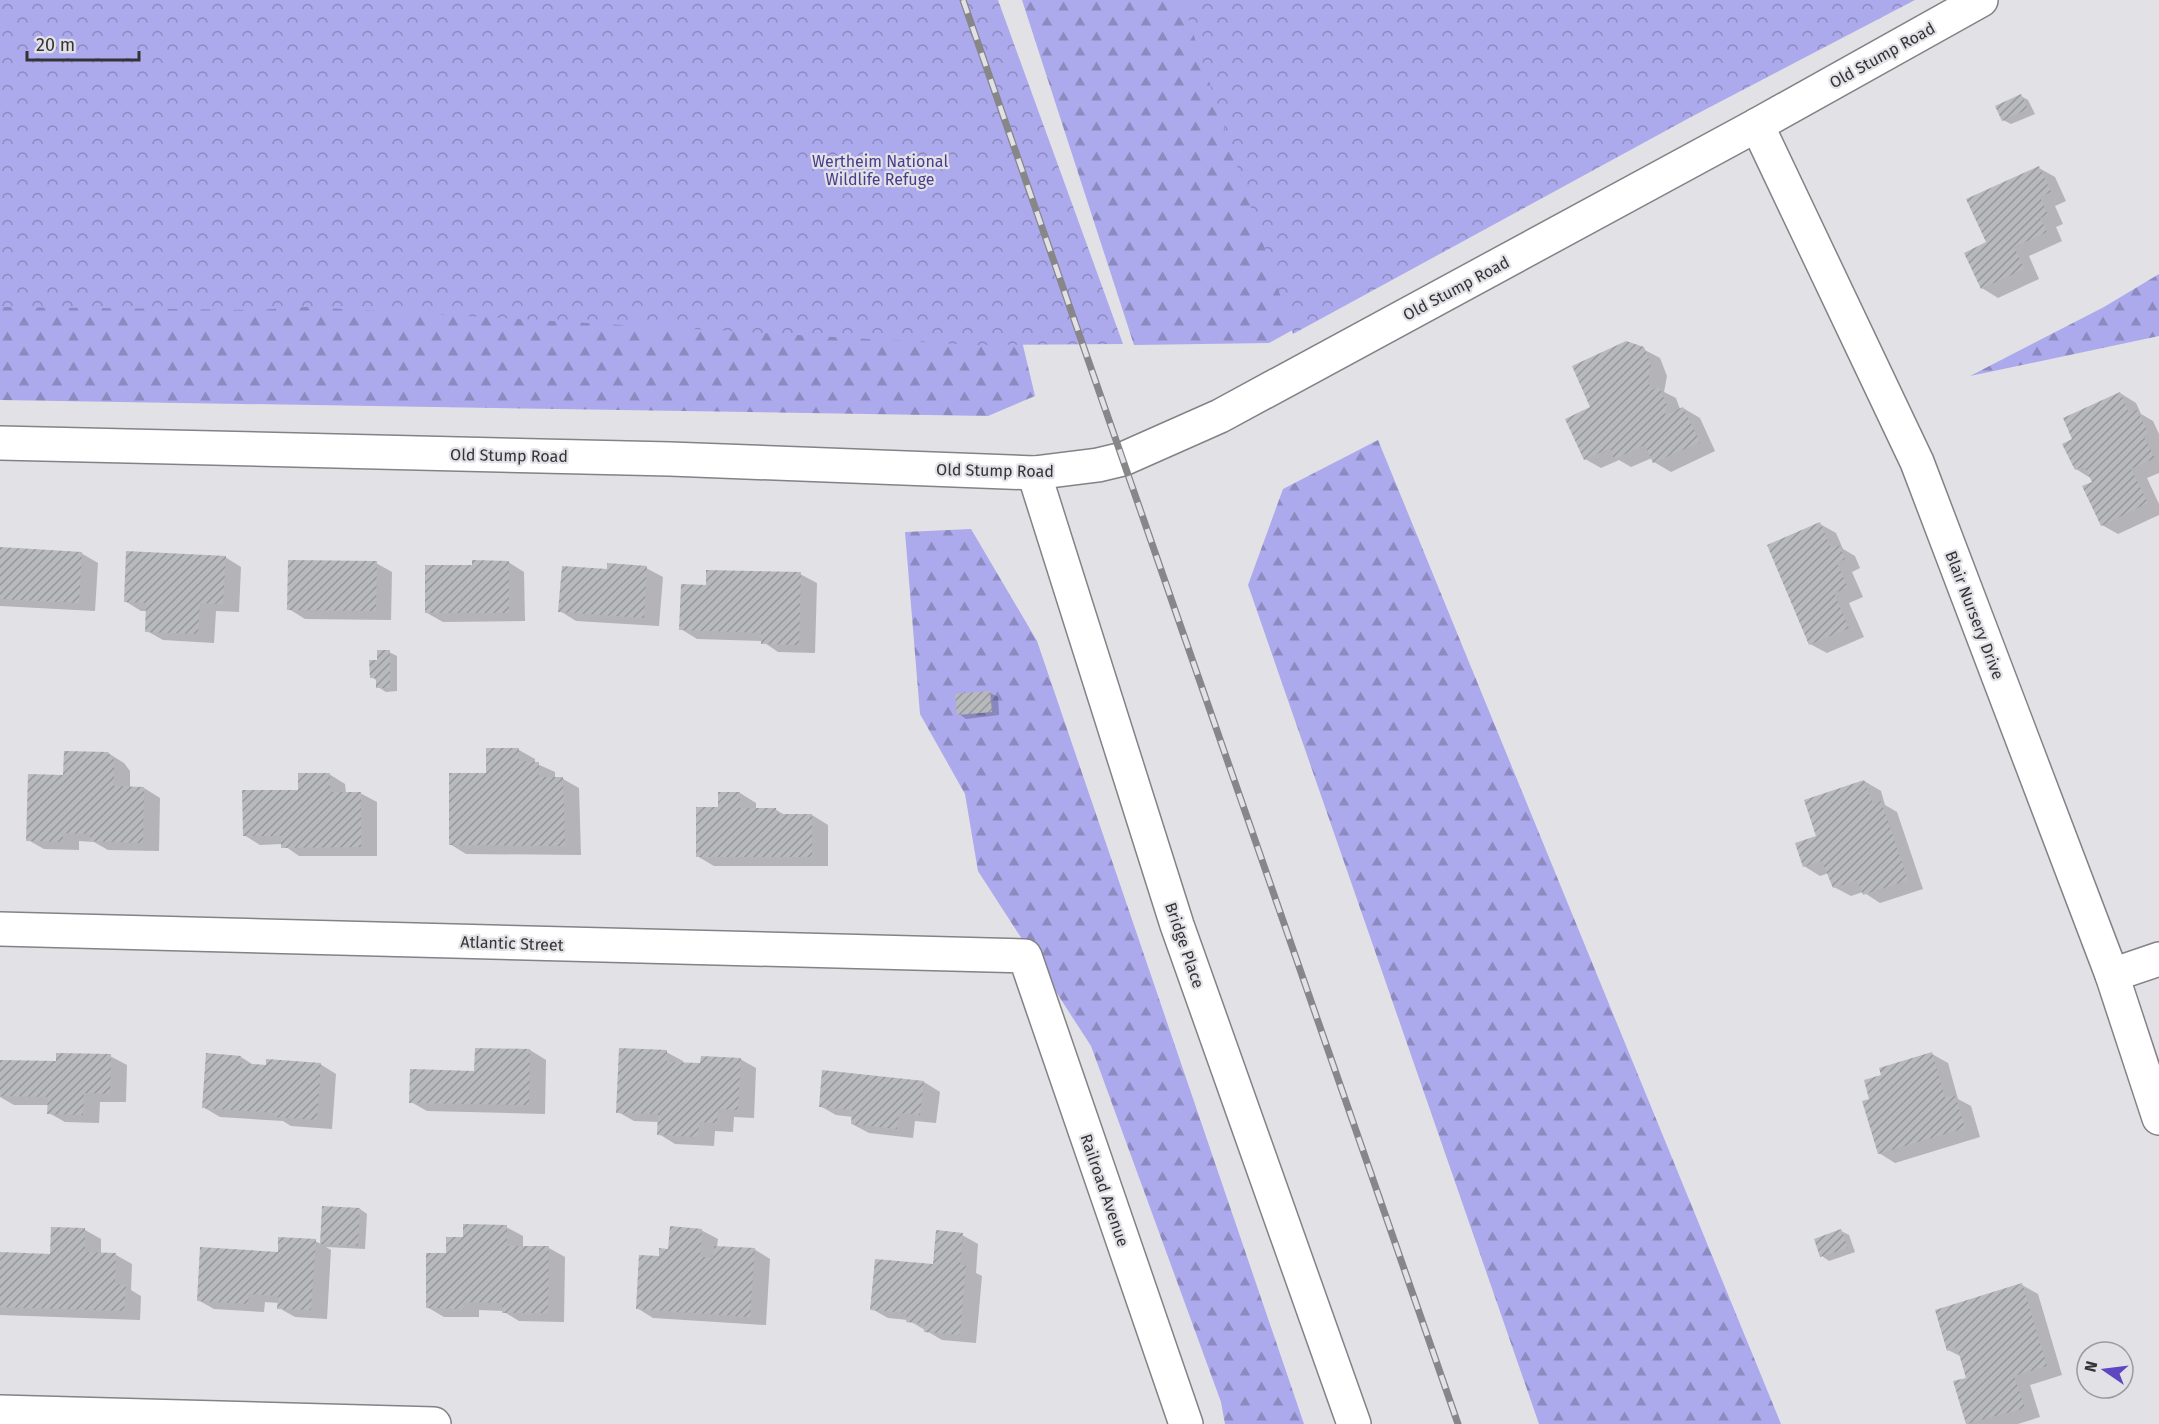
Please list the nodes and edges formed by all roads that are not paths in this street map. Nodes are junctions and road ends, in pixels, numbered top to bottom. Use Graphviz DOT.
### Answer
graph roads {
  1 [pos="1981,0"];
  2 [pos="1757,126"];
  3 [pos="0,443"];
  4 [pos="1034,473"];
  5 [pos="0,929"];
  6 [pos="1025,956"];
  7 [pos="2159,958"];
  8 [pos="2112,975"];
  9 [pos="2159,1118"];
  10 [pos="0,1412"];
  11 [pos="1352,1418"];
  12 [pos="434,1424"];
  13 [pos="1186,1424"];
  1 -- 2 [label="street, Old Stump Road"];
  2 -- 4 [label="street, Old Stump Road"];
  2 -- 8 [label="street, Blair Nursery Drive"];
  3 -- 4 [label="street, Old Stump Road"];
  4 -- 11 [label="street, Bridge Place"];
  5 -- 6 [label="street, Atlantic Street"];
  6 -- 13 [label="street, Railroad Avenue"];
  7 -- 8 [label="street"];
  8 -- 9 [label="street, Blair Nursery Drive"];
  10 -- 12 [label="street"];
}
